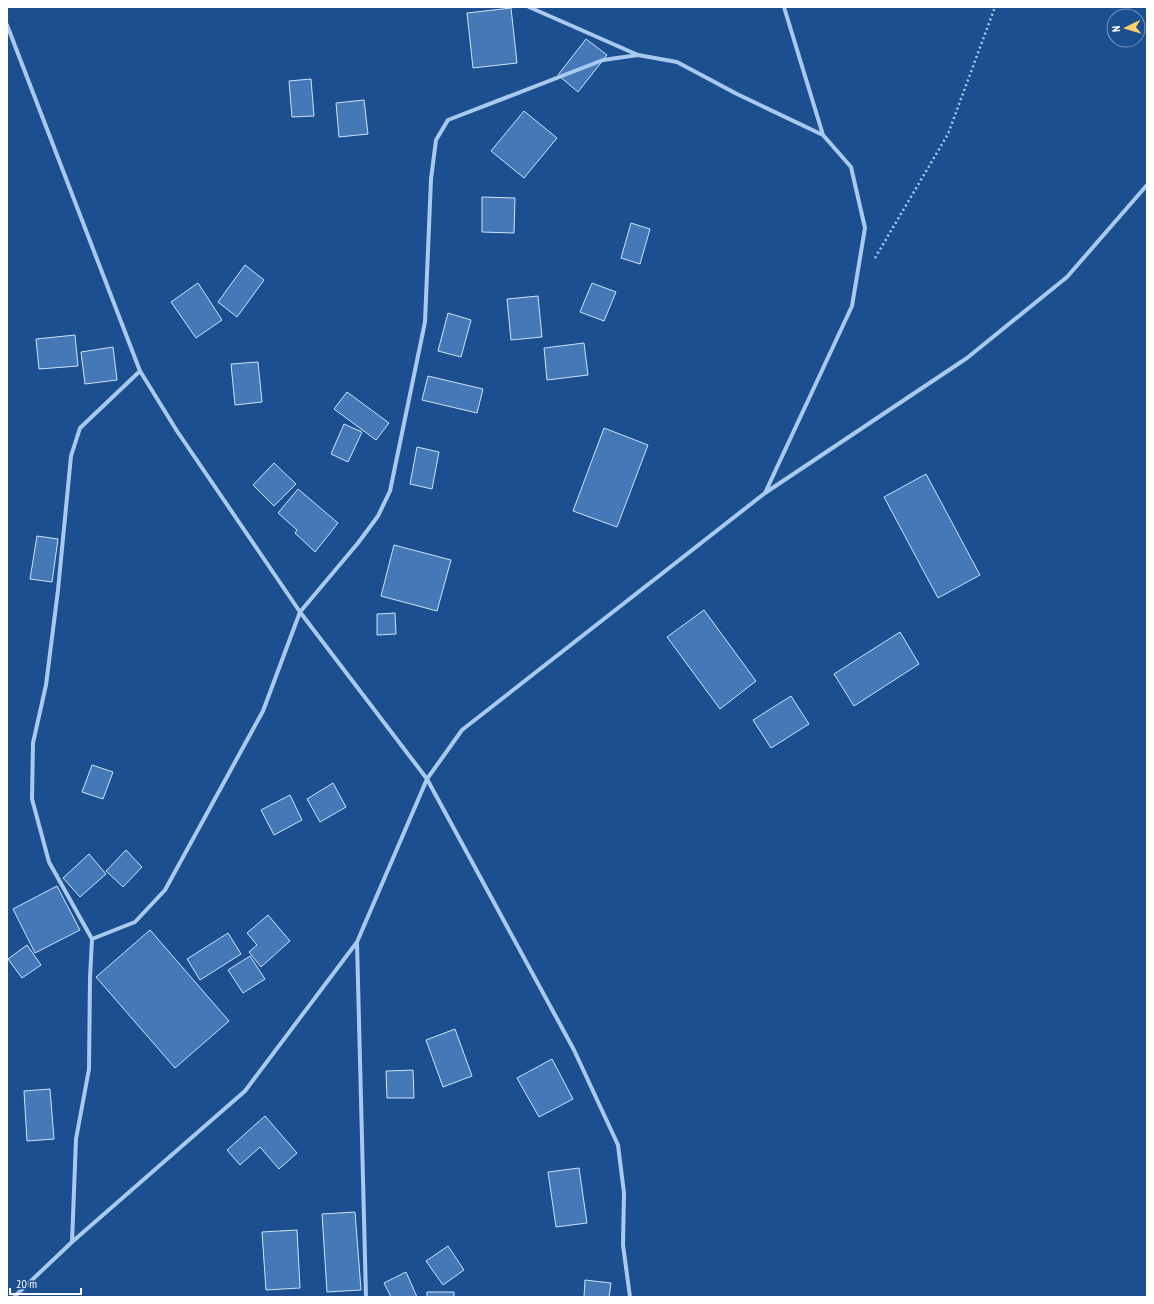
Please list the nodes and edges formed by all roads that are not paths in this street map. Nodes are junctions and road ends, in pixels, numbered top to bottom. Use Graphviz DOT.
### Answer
graph roads {
  1 [pos="529,7"];
  2 [pos="784,7"];
  3 [pos="7,25"];
  4 [pos="638,55"];
  5 [pos="823,135"];
  6 [pos="1147,185"];
  7 [pos="140,371"];
  8 [pos="765,493"];
  9 [pos="300,612"];
  10 [pos="427,779"];
  11 [pos="92,939"];
  12 [pos="357,942"];
  13 [pos="72,1242"];
  14 [pos="14,1297"];
  15 [pos="366,1297"];
  16 [pos="630,1297"];
  1 -- 4 [label="street"];
  2 -- 5 [label="street"];
  3 -- 7 [label="street"];
  4 -- 5 [label="street"];
  4 -- 9 [label="street"];
  5 -- 8 [label="street"];
  6 -- 8 [label="street"];
  7 -- 9 [label="street"];
  7 -- 11 [label="street"];
  8 -- 10 [label="street"];
  9 -- 10 [label="street"];
  9 -- 11 [label="street"];
  10 -- 12 [label="street"];
  10 -- 16 [label="street"];
  11 -- 13 [label="street"];
  12 -- 13 [label="street"];
  12 -- 15 [label="street"];
  13 -- 14 [label="street"];
}
